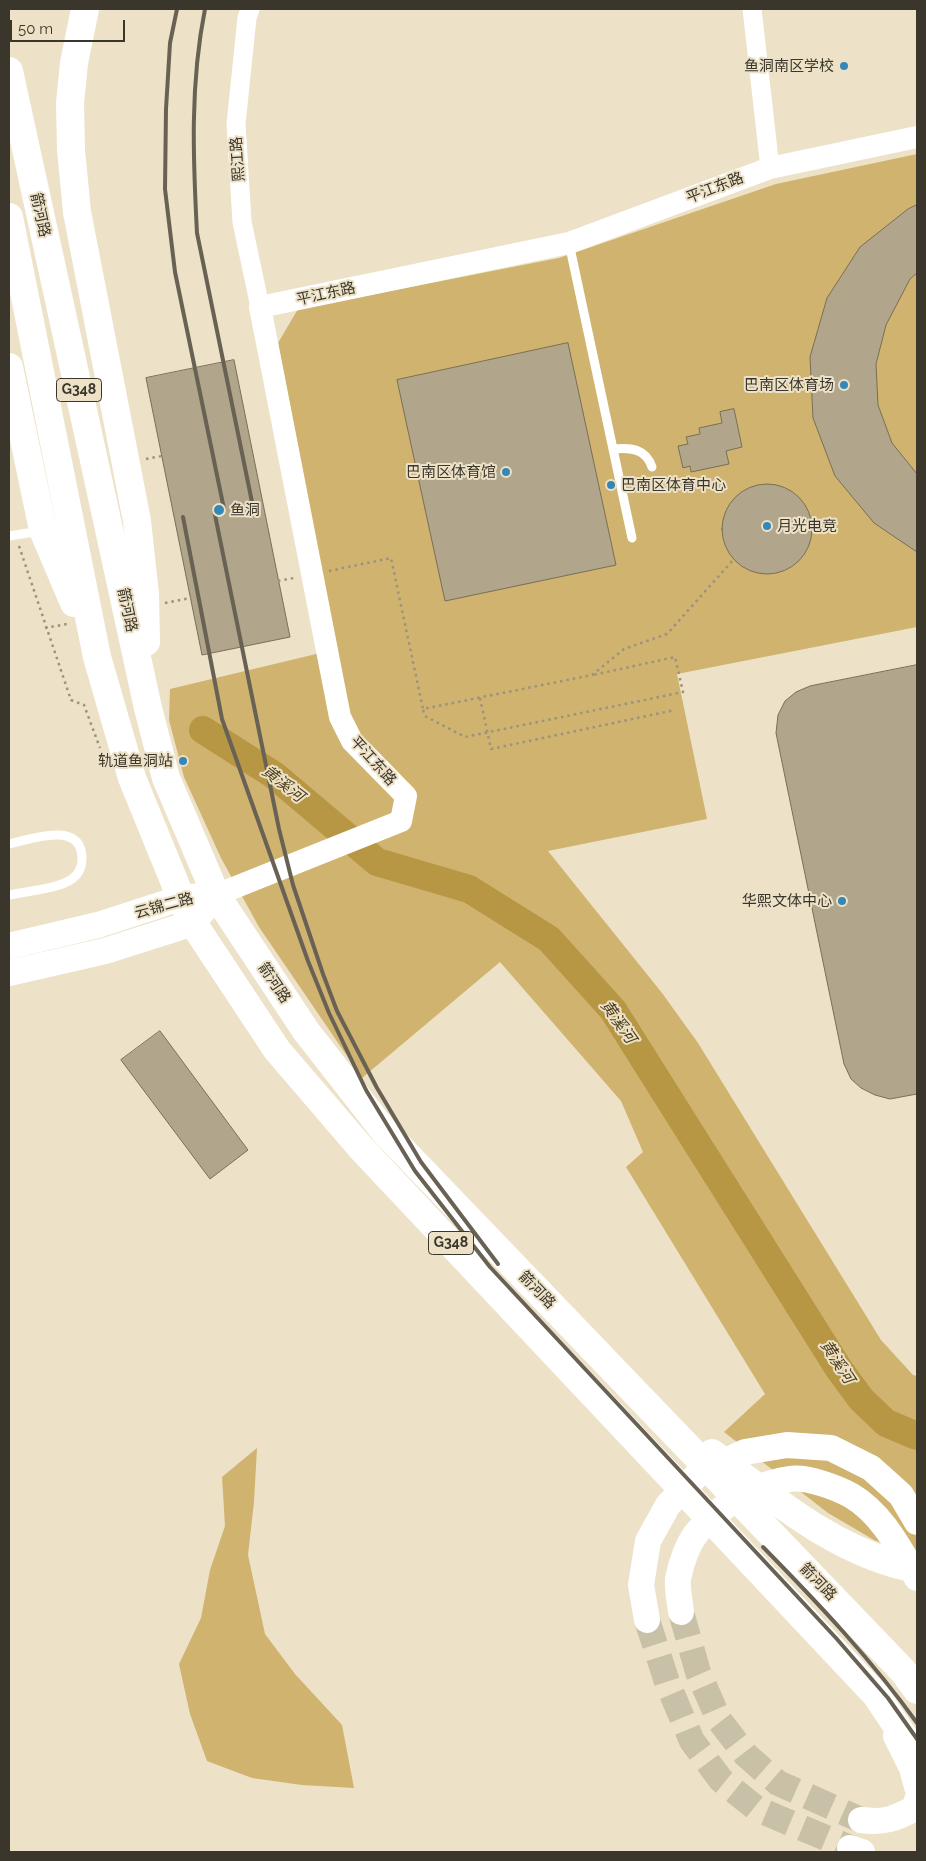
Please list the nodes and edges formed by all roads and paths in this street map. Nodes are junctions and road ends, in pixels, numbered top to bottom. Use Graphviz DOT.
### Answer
graph roads {
  1 [pos="85,9"];
  2 [pos="250,9"];
  3 [pos="752,9"];
  4 [pos="9,71"];
  5 [pos="917,137"];
  6 [pos="770,168"];
  7 [pos="9,217"];
  8 [pos="569,243"];
  9 [pos="260,307"];
  10 [pos="9,367"];
  11 [pos="613,449"];
  12 [pos="652,467"];
  13 [pos="43,530"];
  14 [pos="12,536"];
  15 [pos="632,538"];
  16 [pos="734,559"];
  17 [pos="330,571"];
  18 [pos="97,657"];
  19 [pos="592,676"];
  20 [pos="480,698"];
  21 [pos="148,708"];
  22 [pos="423,709"];
  23 [pos="675,710"];
  24 [pos="488,732"];
  25 [pos="102,756"];
  26 [pos="9,844"];
  27 [pos="9,895"];
  28 [pos="216,895"];
  29 [pos="181,898"];
  30 [pos="193,923"];
  31 [pos="9,946"];
  32 [pos="9,973"];
  33 [pos="650,1407"];
  34 [pos="917,1522"];
  35 [pos="917,1569"];
  36 [pos="917,1578"];
  37 [pos="681,1612"];
  38 [pos="647,1620"];
  39 [pos="917,1690"];
  40 [pos="876,1695"];
  41 [pos="917,1756"];
  42 [pos="917,1786"];
  43 [pos="917,1800"];
  44 [pos="861,1820"];
  1 -- 21 [label="highway"];
  2 -- 9 [label="street, 熙江路"];
  3 -- 6 [label="street"];
  4 -- 21 [label="highway, 箭河路 / G348"];
  5 -- 6 [label="street, 平江东路"];
  6 -- 8 [label="street, 平江东路"];
  7 -- 18 [label="highway, 箭河路 / G348"];
  8 -- 9 [label="street, 平江东路"];
  8 -- 11 [label="lane"];
  9 -- 28 [label="street, 平江东路"];
  10 -- 13 [label="highway"];
  11 -- 12 [label="lane"];
  11 -- 15 [label="lane"];
  13 -- 14 [label="lane"];
  13 -- 18 [label="highway"];
  14 -- 25 [label="path"];
  16 -- 19 [label="path"];
  17 -- 22 [label="path"];
  18 -- 29 [label="highway, 箭河路 / G348"];
  19 -- 20 [label="path"];
  19 -- 24 [label="path"];
  20 -- 22 [label="path"];
  20 -- 24 [label="path"];
  21 -- 28 [label="highway, 箭河路 / G348"];
  22 -- 24 [label="path"];
  23 -- 24 [label="path"];
  26 -- 27 [label="lane"];
  28 -- 29 [label="main road, 云锦二路"];
  28 -- 30 [label="main road, 云锦二路"];
  28 -- 33 [label="highway, 箭河路 / G348"];
  29 -- 30 [label="highway, 箭河路 / G348"];
  29 -- 31 [label="main road, 云锦二路"];
  30 -- 32 [label="main road, 云锦二路"];
  30 -- 40 [label="highway, 箭河路 / G348"];
  33 -- 35 [label="highway"];
  33 -- 39 [label="highway, 箭河路 / G348"];
  34 -- 38 [label="main road"];
  36 -- 37 [label="main road"];
  40 -- 41 [label="highway, 箭河路 / G348"];
  40 -- 42 [label="main road"];
  43 -- 44 [label="main road"];
}
